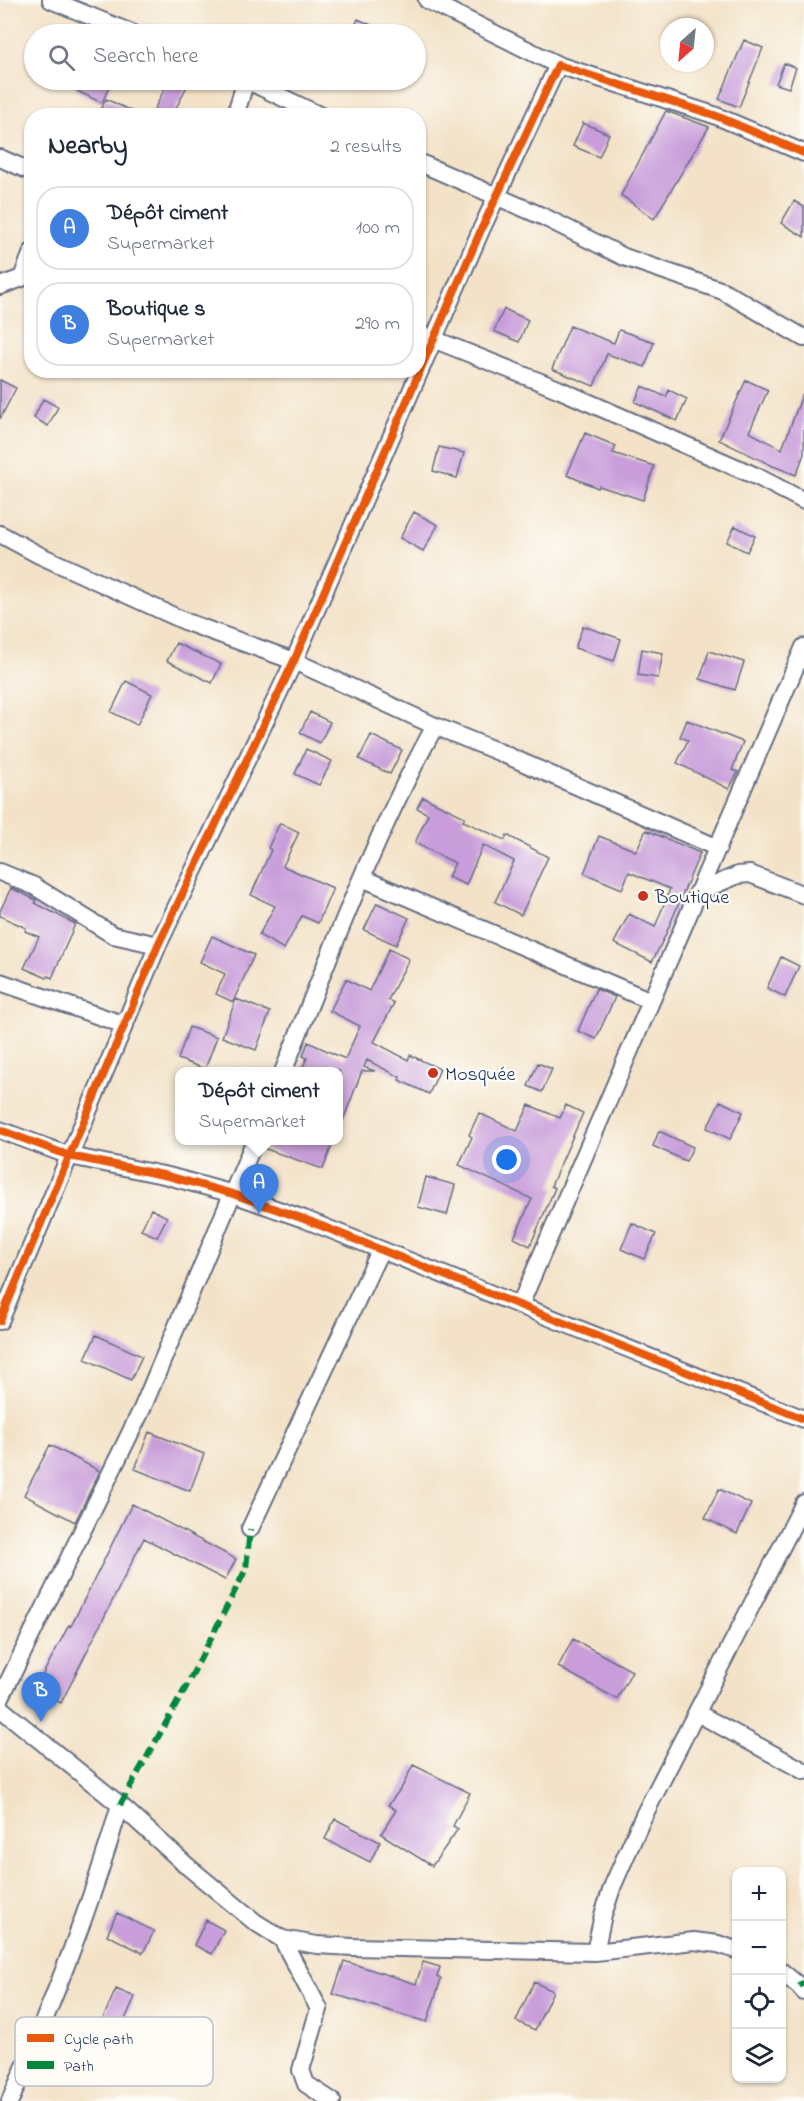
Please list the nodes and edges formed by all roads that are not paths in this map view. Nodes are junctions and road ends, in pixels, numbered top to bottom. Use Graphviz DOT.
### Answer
graph roads {
  1 [pos="51,0"];
  2 [pos="427,0"];
  3 [pos="110,24"];
  4 [pos="558,65"];
  5 [pos="243,90"];
  6 [pos="267,90"];
  7 [pos="237,108"];
  8 [pos="304,108"];
  9 [pos="804,153"];
  10 [pos="0,158"];
  11 [pos="426,166"];
  12 [pos="24,168"];
  13 [pos="497,197"];
  14 [pos="24,273"];
  15 [pos="0,286"];
  16 [pos="426,337"];
  17 [pos="804,338"];
  18 [pos="409,378"];
  19 [pos="804,501"];
  20 [pos="0,534"];
  21 [pos="804,647"];
  22 [pos="294,661"];
  23 [pos="435,726"];
  24 [pos="718,848"];
  25 [pos="0,872"];
  26 [pos="362,878"];
  27 [pos="698,892"];
  28 [pos="804,895"];
  29 [pos="158,945"];
  30 [pos="0,982"];
  31 [pos="651,1001"];
  32 [pos="125,1025"];
  33 [pos="285,1067"];
  34 [pos="0,1130"];
  35 [pos="253,1145"];
  36 [pos="70,1156"];
  37 [pos="233,1194"];
  38 [pos="380,1251"];
  39 [pos="520,1305"];
  40 [pos="0,1320"];
  41 [pos="804,1419"];
  42 [pos="804,1503"];
  43 [pos="250,1529"];
  44 [pos="0,1699"];
  45 [pos="0,1708"];
  46 [pos="697,1713"];
  47 [pos="804,1771"];
  48 [pos="120,1805"];
  49 [pos="282,1939"];
  50 [pos="732,1949"];
  51 [pos="595,1952"];
  52 [pos="786,1975"];
  53 [pos="804,1992"];
  54 [pos="44,2017"];
  55 [pos="16,2086"];
  56 [pos="10,2101"];
  57 [pos="332,2101"];
  1 -- 3 [label="street"];
  2 -- 4 [label="street"];
  4 -- 9 [label="street"];
  4 -- 13 [label="street"];
  5 -- 7 [label="street"];
  6 -- 8 [label="street"];
  10 -- 12 [label="street"];
  11 -- 13 [label="street"];
  13 -- 16 [label="street"];
  13 -- 17 [label="street"];
  14 -- 15 [label="street"];
  16 -- 19 [label="street"];
  18 -- 22 [label="street"];
  20 -- 22 [label="street"];
  21 -- 24 [label="street"];
  22 -- 23 [label="street"];
  22 -- 29 [label="street"];
  23 -- 24 [label="street"];
  23 -- 26 [label="street"];
  24 -- 27 [label="street"];
  25 -- 29 [label="street"];
  26 -- 31 [label="street"];
  26 -- 33 [label="street"];
  27 -- 28 [label="street"];
  27 -- 31 [label="street"];
  29 -- 32 [label="street"];
  30 -- 32 [label="street"];
  31 -- 39 [label="street"];
  32 -- 36 [label="street"];
  34 -- 36 [label="street"];
  35 -- 37 [label="street"];
  36 -- 37 [label="street"];
  36 -- 40 [label="street"];
  37 -- 38 [label="street"];
  37 -- 44 [label="street"];
  38 -- 39 [label="street"];
  38 -- 43 [label="street"];
  39 -- 41 [label="street"];
  42 -- 46 [label="street"];
  45 -- 48 [label="street"];
  46 -- 47 [label="street"];
  46 -- 51 [label="street"];
  48 -- 49 [label="street"];
  48 -- 54 [label="street"];
  49 -- 51 [label="street"];
  49 -- 57 [label="street"];
  50 -- 51 [label="street"];
  52 -- 53 [label="street"];
  55 -- 56 [label="street"];
}
